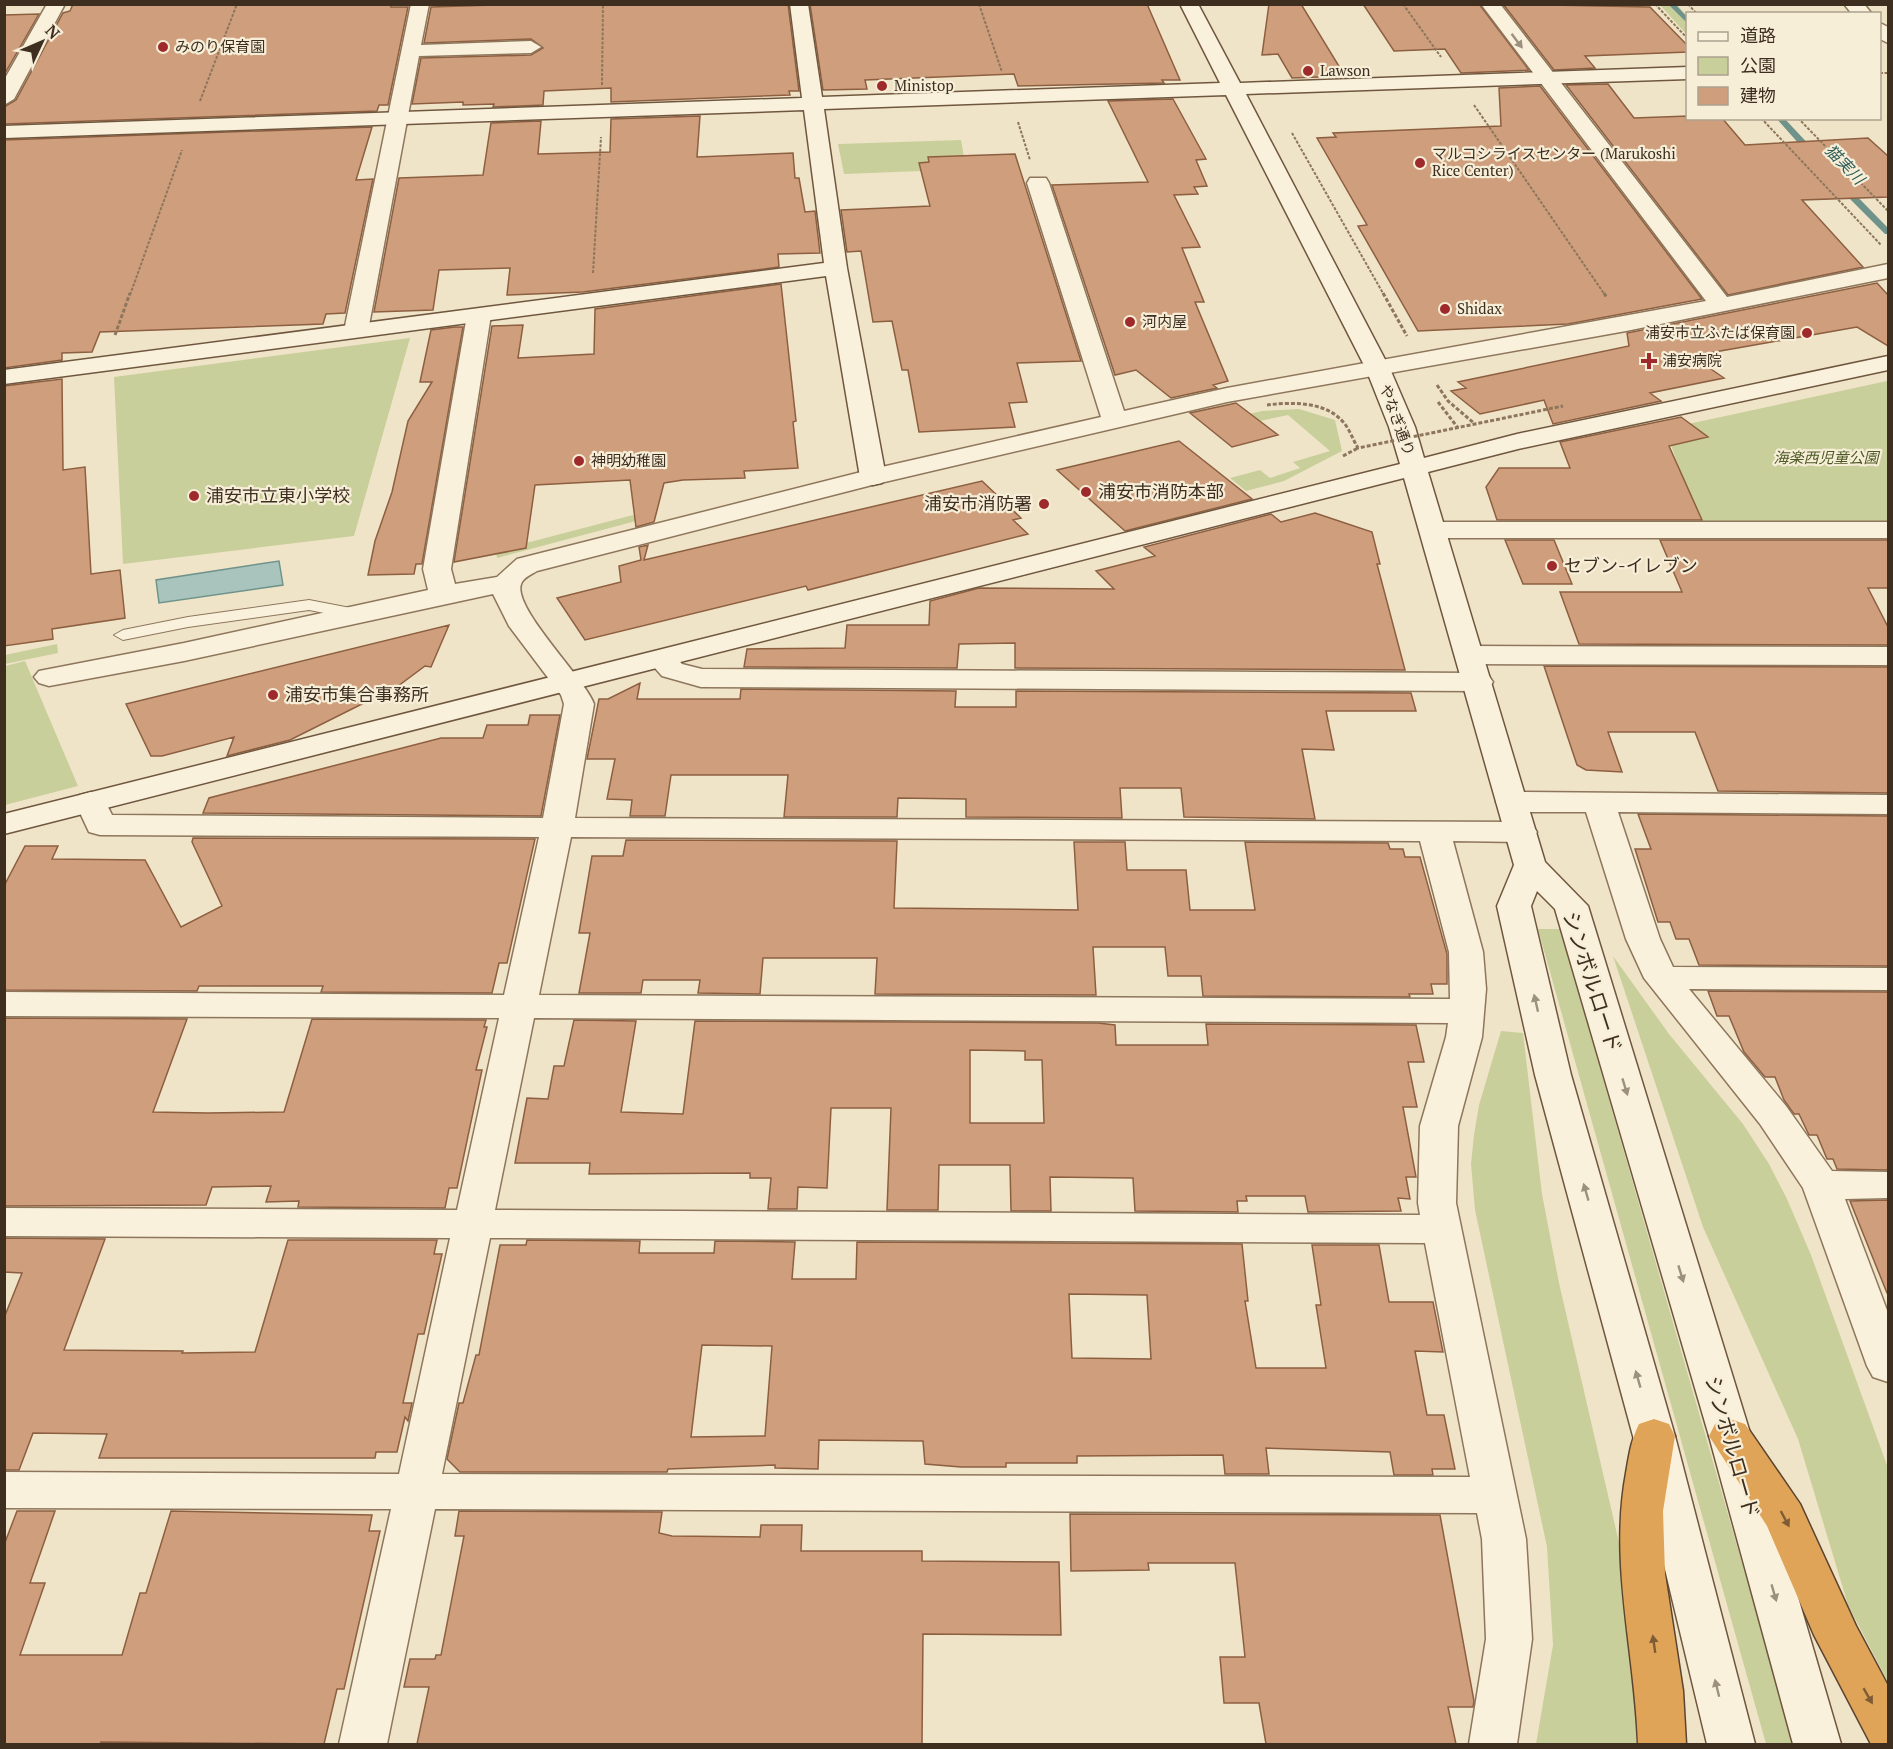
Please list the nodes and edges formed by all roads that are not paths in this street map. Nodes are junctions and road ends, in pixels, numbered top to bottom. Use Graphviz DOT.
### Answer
graph roads {
  1 [pos="56,4"];
  2 [pos="420,4"];
  3 [pos="799,4"];
  4 [pos="1189,4"];
  5 [pos="1490,4"];
  6 [pos="531,47"];
  7 [pos="411,51"];
  8 [pos="1686,73"];
  9 [pos="1545,78"];
  10 [pos="1232,89"];
  11 [pos="4,99"];
  12 [pos="814,103"];
  13 [pos="398,118"];
  14 [pos="4,132"];
  15 [pos="1038,183"];
  16 [pos="836,268"];
  17 [pos="1888,271"];
  18 [pos="1720,303"];
  19 [pos="479,315"];
  20 [pos="356,331"];
  21 [pos="1887,365"];
  22 [pos="1378,369"];
  23 [pos="4,377"];
  24 [pos="1115,422"];
  25 [pos="1414,468"];
  26 [pos="873,477"];
  27 [pos="1434,530"];
  28 [pos="1888,530"];
  29 [pos="508,583"];
  30 [pos="443,595"];
  31 [pos="355,614"];
  32 [pos="123,635"];
  33 [pos="1888,656"];
  34 [pos="662,659"];
  35 [pos="1474,669"];
  36 [pos="49,677"];
  37 [pos="567,683"];
  38 [pos="91,802"];
  39 [pos="1512,802"];
  40 [pos="1599,803"];
  41 [pos="1888,804"];
  42 [pos="4,824"];
  43 [pos="557,827"];
  44 [pos="1434,832"];
  45 [pos="1525,848"];
  46 [pos="1661,978"];
  47 [pos="1888,979"];
  48 [pos="4,1004"];
  49 [pos="519,1007"];
  50 [pos="1466,1011"];
  51 [pos="1821,1185"];
  52 [pos="1888,1185"];
  53 [pos="4,1222"];
  54 [pos="473,1224"];
  55 [pos="1441,1229"];
  56 [pos="1888,1366"];
  57 [pos="1654,1436"];
  58 [pos="1730,1436"];
  59 [pos="4,1490"];
  60 [pos="416,1492"];
  61 [pos="1495,1495"];
  62 [pos="1888,1731"];
  63 [pos="363,1744"];
  64 [pos="1492,1744"];
  65 [pos="1662,1744"];
  66 [pos="1731,1744"];
  67 [pos="1817,1744"];
  1 -- 11 [label="street"];
  2 -- 7 [label="street"];
  3 -- 12 [label="street"];
  4 -- 10 [label="street, やなぎ通り"];
  5 -- 9 [label="street, one-way"];
  6 -- 7 [label="street"];
  7 -- 13 [label="street"];
  8 -- 9 [label="street"];
  9 -- 10 [label="street"];
  9 -- 18 [label="street"];
  10 -- 12 [label="street"];
  10 -- 22 [label="street, やなぎ通り"];
  12 -- 13 [label="street"];
  12 -- 16 [label="street"];
  13 -- 14 [label="street"];
  13 -- 20 [label="street"];
  15 -- 24 [label="street"];
  16 -- 19 [label="street"];
  16 -- 26 [label="street"];
  17 -- 18 [label="street"];
  18 -- 22 [label="street"];
  19 -- 20 [label="street"];
  19 -- 30 [label="street"];
  20 -- 23 [label="street"];
  21 -- 25 [label="street"];
  22 -- 24 [label="street"];
  22 -- 25 [label="street, やなぎ通り"];
  24 -- 26 [label="street"];
  25 -- 27 [label="street, やなぎ通り"];
  25 -- 34 [label="street"];
  26 -- 29 [label="street"];
  27 -- 28 [label="street"];
  27 -- 35 [label="street, やなぎ通り"];
  29 -- 30 [label="street"];
  29 -- 37 [label="street"];
  30 -- 31 [label="street"];
  31 -- 32 [label="lane"];
  31 -- 36 [label="street"];
  33 -- 35 [label="street"];
  34 -- 35 [label="street"];
  34 -- 37 [label="street"];
  35 -- 39 [label="street, やなぎ通り"];
  37 -- 38 [label="street"];
  37 -- 43 [label="street"];
  38 -- 42 [label="street"];
  38 -- 43 [label="street"];
  39 -- 40 [label="street"];
  39 -- 45 [label="street, やなぎ通り"];
  40 -- 41 [label="street"];
  40 -- 46 [label="street"];
  43 -- 44 [label="street"];
  43 -- 49 [label="street"];
  44 -- 45 [label="street"];
  44 -- 50 [label="street"];
  57 -- 45 [label="street, one-way"];
  45 -- 58 [label="street, シンボルロード, one-way"];
  46 -- 47 [label="street"];
  46 -- 51 [label="street"];
  48 -- 49 [label="street"];
  49 -- 50 [label="street"];
  49 -- 54 [label="street"];
  50 -- 55 [label="street"];
  51 -- 52 [label="street"];
  51 -- 56 [label="street"];
  53 -- 54 [label="street"];
  54 -- 55 [label="street"];
  54 -- 60 [label="street"];
  55 -- 61 [label="street"];
  65 -- 57 [label="highway, one-way"];
  66 -- 57 [label="street, one-way"];
  58 -- 62 [label="highway, one-way"];
  58 -- 67 [label="street, シンボルロード, one-way"];
  59 -- 60 [label="street"];
  60 -- 61 [label="street"];
  60 -- 63 [label="street"];
  61 -- 64 [label="street"];
}
